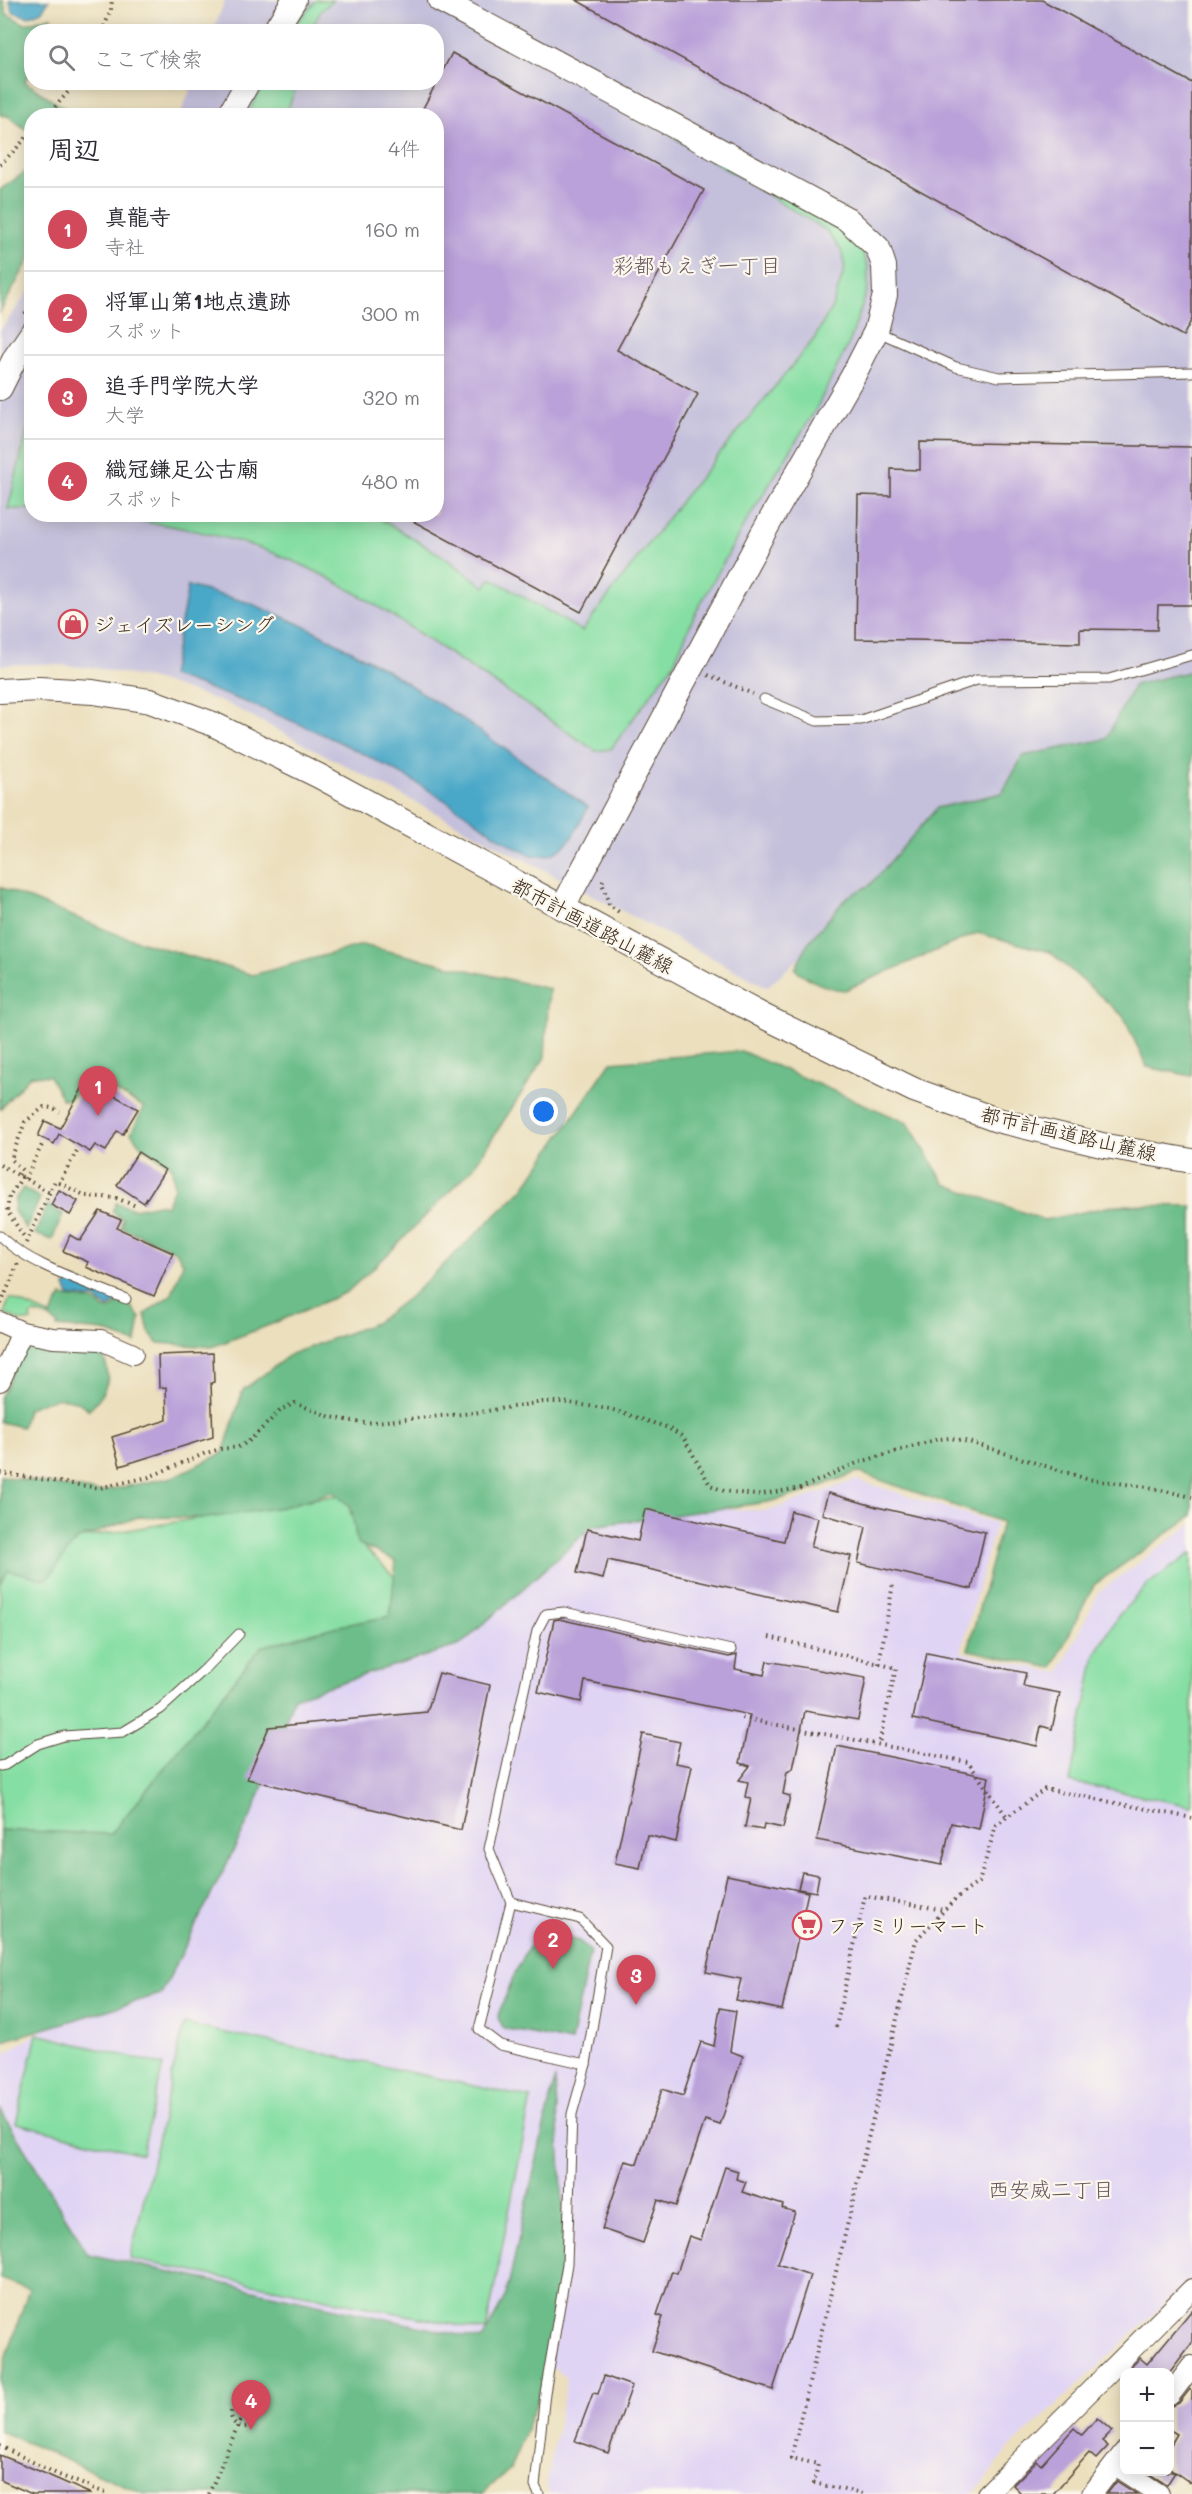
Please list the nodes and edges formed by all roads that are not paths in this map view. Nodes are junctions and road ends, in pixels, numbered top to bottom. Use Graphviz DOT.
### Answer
graph roads {
  1 [pos="440,0"];
  2 [pos="292,1"];
  3 [pos="279,24"];
  4 [pos="244,90"];
  5 [pos="233,108"];
  6 [pos="876,331"];
  7 [pos="24,345"];
  8 [pos="1192,372"];
  9 [pos="0,388"];
  10 [pos="1192,655"];
  11 [pos="0,691"];
  12 [pos="764,699"];
  13 [pos="563,907"];
  14 [pos="1192,1161"];
  15 [pos="0,1236"];
  16 [pos="126,1299"];
  17 [pos="0,1322"];
  18 [pos="22,1332"];
  19 [pos="133,1354"];
  20 [pos="0,1381"];
  21 [pos="238,1634"];
  22 [pos="731,1650"];
  23 [pos="0,1766"];
  24 [pos="511,1902"];
  25 [pos="586,2064"];
  26 [pos="1192,2289"];
  27 [pos="1190,2372"];
  28 [pos="1174,2390"];
  29 [pos="1120,2467"];
  30 [pos="1136,2476"];
  31 [pos="539,2494"];
  32 [pos="987,2494"];
  33 [pos="1092,2494"];
  34 [pos="1159,2494"];
  1 -- 6 [label="street"];
  2 -- 3 [label="street"];
  4 -- 5 [label="street"];
  6 -- 8 [label="lane"];
  6 -- 13 [label="street"];
  7 -- 9 [label="street"];
  10 -- 12 [label="lane"];
  11 -- 13 [label="street, 都市計画道路山麓線"];
  13 -- 14 [label="street, 都市計画道路山麓線"];
  15 -- 16 [label="lane"];
  17 -- 18 [label="street"];
  18 -- 19 [label="street"];
  18 -- 20 [label="street"];
  21 -- 23 [label="lane"];
  22 -- 24 [label="lane"];
  24 -- 25 [label="lane"];
  24 -- 25 [label="lane"];
  25 -- 31 [label="lane"];
  26 -- 32 [label="street"];
  27 -- 28 [label="street"];
  29 -- 33 [label="street"];
  30 -- 34 [label="street"];
}
